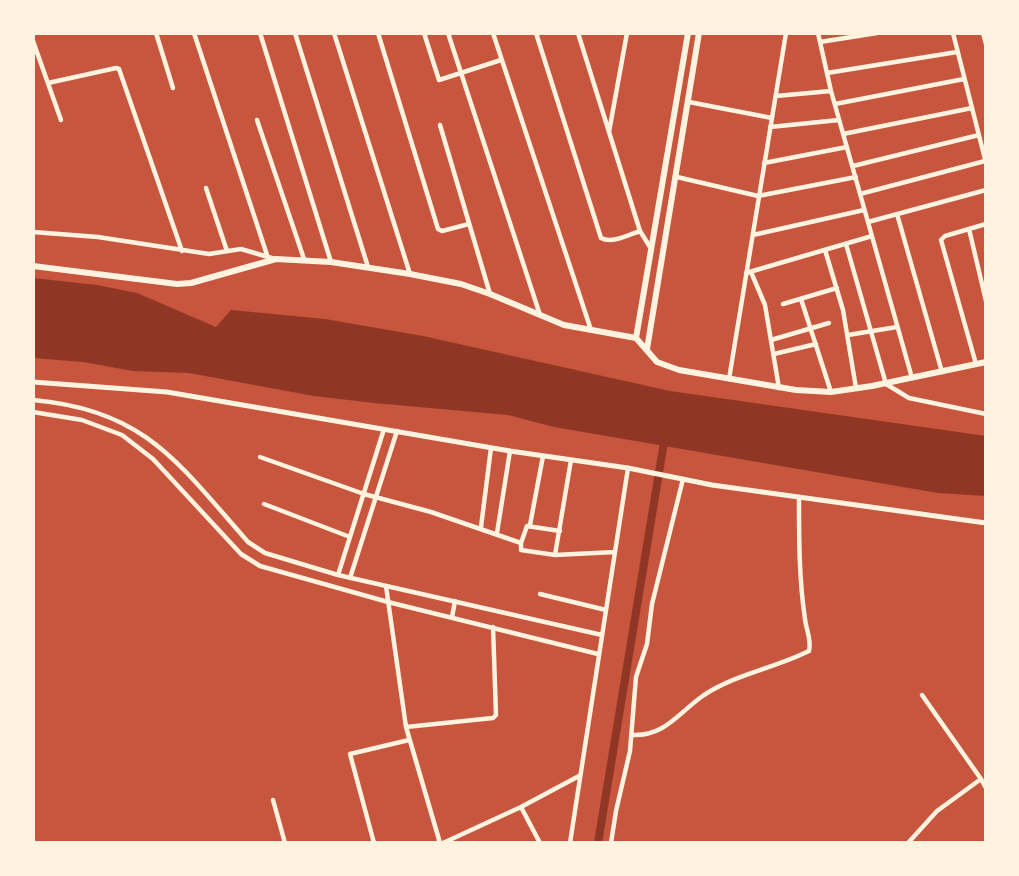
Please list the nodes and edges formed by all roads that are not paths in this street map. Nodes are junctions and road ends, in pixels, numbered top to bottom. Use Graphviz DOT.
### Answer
graph roads {
  1 [pos="156,33"];
  2 [pos="194,33"];
  3 [pos="260,33"];
  4 [pos="295,33"];
  5 [pos="334,33"];
  6 [pos="378,33"];
  7 [pos="424,33"];
  8 [pos="448,33"];
  9 [pos="493,33"];
  10 [pos="536,33"];
  11 [pos="580,33"];
  12 [pos="627,33"];
  13 [pos="688,33"];
  14 [pos="699,33"];
  15 [pos="786,33"];
  16 [pos="818,33"];
  17 [pos="877,33"];
  18 [pos="953,33"];
  19 [pos="983,33"];
  20 [pos="33,41"];
  21 [pos="820,42"];
  22 [pos="986,44"];
  23 [pos="957,52"];
  24 [pos="502,60"];
  25 [pos="827,73"];
  26 [pos="461,74"];
  27 [pos="964,79"];
  28 [pos="48,83"];
  29 [pos="173,88"];
  30 [pos="831,91"];
  31 [pos="776,96"];
  32 [pos="689,102"];
  33 [pos="835,104"];
  34 [pos="972,108"];
  35 [pos="772,118"];
  36 [pos="61,120"];
  37 [pos="257,120"];
  38 [pos="839,120"];
  39 [pos="440,125"];
  40 [pos="770,127"];
  41 [pos="609,133"];
  42 [pos="843,134"];
  43 [pos="979,135"];
  44 [pos="847,147"];
  45 [pos="986,162"];
  46 [pos="764,163"];
  47 [pos="853,166"];
  48 [pos="677,177"];
  49 [pos="856,177"];
  50 [pos="206,188"];
  51 [pos="986,190"];
  52 [pos="860,194"];
  53 [pos="758,196"];
  54 [pos="864,209"];
  55 [pos="897,214"];
  56 [pos="868,222"];
  57 [pos="469,223"];
  58 [pos="986,224"];
  59 [pos="969,229"];
  60 [pos="640,231"];
  61 [pos="33,232"];
  62 [pos="752,235"];
  63 [pos="872,236"];
  64 [pos="846,244"];
  65 [pos="825,250"];
  66 [pos="182,251"];
  67 [pos="227,251"];
  68 [pos="652,251"];
  69 [pos="267,256"];
  70 [pos="304,259"];
  71 [pos="276,260"];
  72 [pos="331,262"];
  73 [pos="33,266"];
  74 [pos="368,267"];
  75 [pos="748,272"];
  76 [pos="410,274"];
  77 [pos="837,288"];
  78 [pos="490,294"];
  79 [pos="801,299"];
  80 [pos="986,300"];
  81 [pos="783,304"];
  82 [pos="540,317"];
  83 [pos="829,323"];
  84 [pos="897,327"];
  85 [pos="811,328"];
  86 [pos="591,330"];
  87 [pos="872,331"];
  88 [pos="848,335"];
  89 [pos="636,338"];
  90 [pos="771,340"];
  91 [pos="816,344"];
  92 [pos="647,349"];
  93 [pos="774,354"];
  94 [pos="986,362"];
  95 [pos="976,365"];
  96 [pos="942,372"];
  97 [pos="912,378"];
  98 [pos="729,379"];
  99 [pos="33,382"];
  100 [pos="886,384"];
  101 [pos="779,388"];
  102 [pos="856,388"];
  103 [pos="831,392"];
  104 [pos="33,400"];
  105 [pos="33,412"];
  106 [pos="986,414"];
  107 [pos="384,429"];
  108 [pos="397,431"];
  109 [pos="491,448"];
  110 [pos="510,451"];
  111 [pos="543,456"];
  112 [pos="260,457"];
  113 [pos="571,460"];
  114 [pos="628,468"];
  115 [pos="683,479"];
  116 [pos="365,495"];
  117 [pos="375,498"];
  118 [pos="799,499"];
  119 [pos="264,504"];
  120 [pos="986,523"];
  121 [pos="530,525"];
  122 [pos="481,527"];
  123 [pos="560,531"];
  124 [pos="497,533"];
  125 [pos="350,537"];
  126 [pos="522,543"];
  127 [pos="615,552"];
  128 [pos="555,555"];
  129 [pos="338,575"];
  130 [pos="350,578"];
  131 [pos="386,586"];
  132 [pos="540,594"];
  133 [pos="455,601"];
  134 [pos="388,602"];
  135 [pos="606,610"];
  136 [pos="452,617"];
  137 [pos="493,627"];
  138 [pos="602,637"];
  139 [pos="599,651"];
  140 [pos="922,695"];
  141 [pos="406,727"];
  142 [pos="631,735"];
  143 [pos="409,740"];
  144 [pos="580,775"];
  145 [pos="981,779"];
  146 [pos="986,788"];
  147 [pos="273,800"];
  148 [pos="521,807"];
  149 [pos="285,843"];
  150 [pos="374,843"];
  151 [pos="441,843"];
  152 [pos="540,843"];
  153 [pos="570,843"];
  154 [pos="611,843"];
  155 [pos="908,843"];
  1 -- 29 [label="street"];
  2 -- 69 [label="street"];
  3 -- 72 [label="street"];
  4 -- 74 [label="street"];
  5 -- 76 [label="street"];
  6 -- 57 [label="street"];
  7 -- 26 [label="street"];
  8 -- 26 [label="street"];
  9 -- 24 [label="street"];
  10 -- 60 [label="street"];
  11 -- 41 [label="street"];
  12 -- 41 [label="street"];
  13 -- 68 [label="main road"];
  14 -- 32 [label="main road"];
  15 -- 31 [label="street"];
  16 -- 21 [label="street"];
  17 -- 21 [label="street"];
  18 -- 23 [label="street"];
  19 -- 22 [label="street"];
  20 -- 28 [label="street"];
  21 -- 25 [label="street"];
  23 -- 25 [label="street"];
  23 -- 27 [label="street"];
  24 -- 26 [label="street"];
  24 -- 86 [label="street"];
  25 -- 30 [label="street"];
  26 -- 82 [label="street"];
  27 -- 33 [label="street"];
  27 -- 34 [label="street"];
  28 -- 36 [label="street"];
  28 -- 66 [label="street"];
  30 -- 31 [label="street"];
  30 -- 33 [label="street"];
  31 -- 35 [label="street"];
  32 -- 35 [label="street"];
  32 -- 48 [label="main road"];
  33 -- 38 [label="street"];
  34 -- 42 [label="street"];
  34 -- 43 [label="street"];
  35 -- 40 [label="street"];
  37 -- 70 [label="street"];
  38 -- 40 [label="street"];
  38 -- 42 [label="street"];
  39 -- 57 [label="street"];
  40 -- 46 [label="street"];
  41 -- 60 [label="street"];
  42 -- 44 [label="street"];
  43 -- 45 [label="street"];
  43 -- 47 [label="street"];
  44 -- 46 [label="street"];
  44 -- 47 [label="street"];
  45 -- 52 [label="street"];
  46 -- 53 [label="street"];
  47 -- 49 [label="street"];
  48 -- 53 [label="street"];
  48 -- 92 [label="main road"];
  49 -- 52 [label="street"];
  49 -- 53 [label="street"];
  50 -- 67 [label="street"];
  51 -- 55 [label="street"];
  52 -- 54 [label="street"];
  53 -- 62 [label="street"];
  54 -- 56 [label="street"];
  54 -- 62 [label="street"];
  55 -- 56 [label="street"];
  55 -- 96 [label="street"];
  56 -- 63 [label="street"];
  57 -- 78 [label="street"];
  58 -- 59 [label="street"];
  59 -- 80 [label="street"];
  59 -- 95 [label="street"];
  60 -- 68 [label="street"];
  61 -- 66 [label="street"];
  62 -- 75 [label="street"];
  63 -- 64 [label="street"];
  63 -- 84 [label="street"];
  64 -- 65 [label="street"];
  64 -- 87 [label="street"];
  65 -- 75 [label="street"];
  65 -- 77 [label="street"];
  66 -- 67 [label="street"];
  67 -- 69 [label="street"];
  68 -- 89 [label="main road"];
  69 -- 71 [label="street"];
  70 -- 71 [label="main road"];
  70 -- 72 [label="main road"];
  71 -- 73 [label="main road"];
  72 -- 74 [label="main road"];
  74 -- 76 [label="main road"];
  75 -- 90 [label="street"];
  75 -- 98 [label="street"];
  76 -- 78 [label="main road"];
  77 -- 79 [label="street"];
  77 -- 88 [label="street"];
  78 -- 82 [label="main road"];
  79 -- 81 [label="street"];
  79 -- 85 [label="street"];
  82 -- 86 [label="main road"];
  83 -- 85 [label="street"];
  84 -- 87 [label="street"];
  84 -- 97 [label="street"];
  85 -- 90 [label="street"];
  85 -- 91 [label="street"];
  86 -- 89 [label="main road"];
  87 -- 88 [label="street"];
  87 -- 100 [label="street"];
  88 -- 102 [label="street"];
  89 -- 92 [label="main road"];
  90 -- 93 [label="street"];
  91 -- 93 [label="street"];
  91 -- 103 [label="street"];
  92 -- 98 [label="main road"];
  93 -- 101 [label="street"];
  94 -- 95 [label="main road"];
  95 -- 96 [label="main road"];
  96 -- 97 [label="main road"];
  97 -- 100 [label="main road"];
  98 -- 101 [label="main road"];
  99 -- 107 [label="street"];
  100 -- 102 [label="main road"];
  100 -- 106 [label="street"];
  101 -- 103 [label="main road"];
  102 -- 103 [label="main road"];
  104 -- 129 [label="street"];
  105 -- 134 [label="street"];
  107 -- 108 [label="street"];
  107 -- 116 [label="street"];
  108 -- 109 [label="street"];
  108 -- 117 [label="street"];
  109 -- 110 [label="street"];
  109 -- 122 [label="street"];
  110 -- 111 [label="street"];
  110 -- 124 [label="street"];
  111 -- 113 [label="street"];
  111 -- 121 [label="street"];
  112 -- 116 [label="street"];
  113 -- 114 [label="street"];
  113 -- 123 [label="street"];
  114 -- 115 [label="street"];
  114 -- 127 [label="street"];
  115 -- 118 [label="street"];
  115 -- 142 [label="street"];
  116 -- 117 [label="street"];
  116 -- 125 [label="street"];
  117 -- 122 [label="street"];
  117 -- 130 [label="street"];
  118 -- 120 [label="street"];
  118 -- 142 [label="street"];
  119 -- 125 [label="street"];
  121 -- 123 [label="street"];
  121 -- 126 [label="street"];
  122 -- 124 [label="street"];
  123 -- 128 [label="street"];
  124 -- 126 [label="street"];
  125 -- 129 [label="street"];
  126 -- 128 [label="street"];
  127 -- 128 [label="street"];
  127 -- 135 [label="street"];
  129 -- 130 [label="street"];
  130 -- 131 [label="street"];
  131 -- 133 [label="street"];
  131 -- 134 [label="street"];
  132 -- 135 [label="street"];
  133 -- 136 [label="street"];
  133 -- 138 [label="street"];
  134 -- 136 [label="street"];
  134 -- 141 [label="street"];
  135 -- 138 [label="street"];
  136 -- 137 [label="street"];
  137 -- 139 [label="street"];
  137 -- 141 [label="street"];
  138 -- 139 [label="street"];
  139 -- 144 [label="street"];
  140 -- 145 [label="street"];
  141 -- 143 [label="street"];
  142 -- 154 [label="street"];
  143 -- 150 [label="street"];
  143 -- 151 [label="street"];
  144 -- 148 [label="street"];
  144 -- 153 [label="street"];
  145 -- 146 [label="street"];
  145 -- 155 [label="street"];
  147 -- 149 [label="street"];
  148 -- 151 [label="street"];
  148 -- 152 [label="street"];
}
